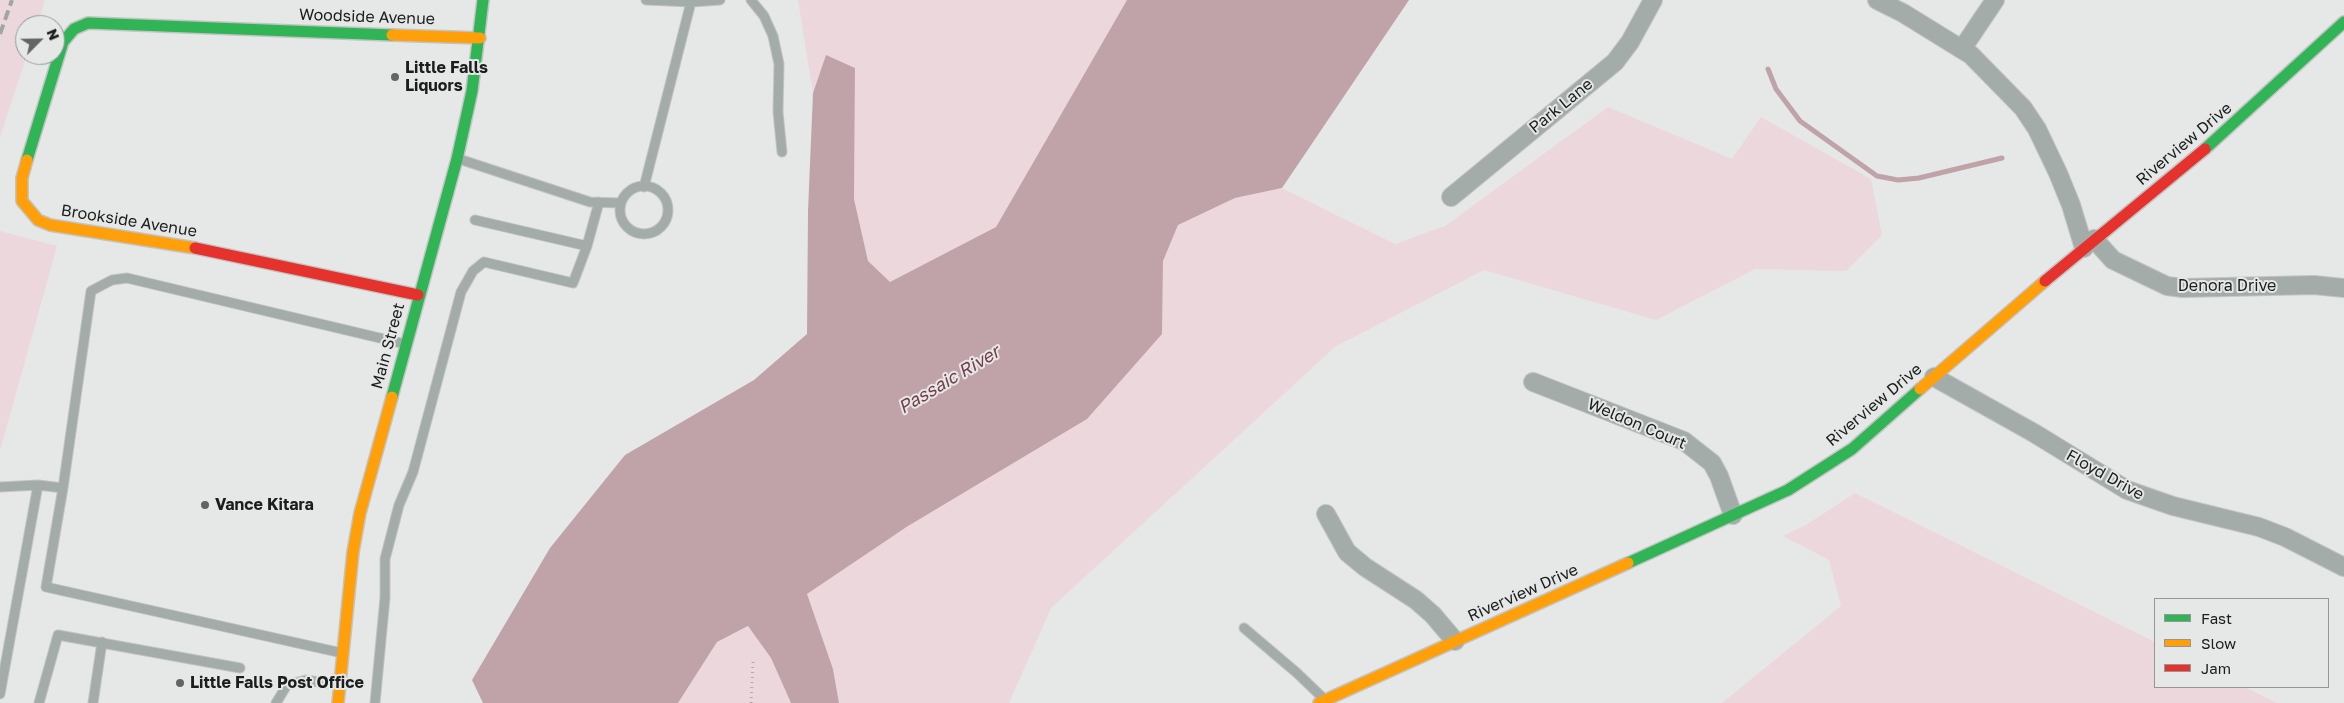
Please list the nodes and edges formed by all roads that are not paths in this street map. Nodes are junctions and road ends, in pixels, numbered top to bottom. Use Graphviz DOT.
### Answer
graph roads {
  1 [pos="483,0"];
  2 [pos="646,0"];
  3 [pos="720,0"];
  4 [pos="751,0"];
  5 [pos="1653,0"];
  6 [pos="1877,0"];
  7 [pos="1995,0"];
  8 [pos="691,2"];
  9 [pos="2344,22"];
  10 [pos="74,29"];
  11 [pos="480,38"];
  12 [pos="1962,49"];
  13 [pos="782,152"];
  14 [pos="456,159"];
  15 [pos="644,187"];
  16 [pos="1452,197"];
  17 [pos="599,202"];
  18 [pos="621,203"];
  19 [pos="475,220"];
  20 [pos="2089,244"];
  21 [pos="587,246"];
  22 [pos="2344,288"];
  23 [pos="418,296"];
  24 [pos="405,344"];
  25 [pos="1934,377"];
  26 [pos="1533,382"];
  27 [pos="38,485"];
  28 [pos="0,487"];
  29 [pos="63,488"];
  30 [pos="1326,514"];
  31 [pos="1734,515"];
  32 [pos="2344,567"];
  33 [pos="1244,628"];
  34 [pos="1455,641"];
  35 [pos="102,642"];
  36 [pos="344,653"];
  37 [pos="240,668"];
  38 [pos="340,685"];
  39 [pos="0,694"];
  40 [pos="1322,702"];
  41 [pos="39,703"];
  42 [pos="92,703"];
  43 [pos="276,703"];
  44 [pos="338,703"];
  45 [pos="375,703"];
  1 -- 11 [label="main road, Main Street"];
  2 -- 8 [label="lane"];
  3 -- 8 [label="lane"];
  4 -- 13 [label="lane"];
  5 -- 16 [label="street, Park Lane"];
  6 -- 12 [label="street"];
  7 -- 12 [label="street"];
  8 -- 15 [label="lane"];
  9 -- 20 [label="main road, Riverview Drive"];
  10 -- 11 [label="main road, Woodside Avenue"];
  10 -- 23 [label="main road, Brookside Avenue"];
  11 -- 14 [label="main road, Main Street"];
  12 -- 20 [label="street"];
  14 -- 17 [label="lane"];
  14 -- 23 [label="main road, Main Street"];
  15 -- 18 [label="lane"];
  15 -- 18 [label="lane"];
  17 -- 18 [label="lane"];
  17 -- 21 [label="lane"];
  19 -- 21 [label="lane"];
  20 -- 22 [label="street, Denora Drive"];
  20 -- 25 [label="main road, Riverview Drive"];
  21 -- 45 [label="lane"];
  23 -- 24 [label="main road, Main Street"];
  24 -- 29 [label="lane"];
  24 -- 36 [label="main road, Main Street"];
  25 -- 31 [label="main road, Riverview Drive"];
  25 -- 32 [label="street, Floyd Drive"];
  26 -- 31 [label="street, Weldon Court"];
  27 -- 28 [label="lane"];
  27 -- 29 [label="lane"];
  27 -- 39 [label="lane"];
  29 -- 36 [label="lane"];
  30 -- 34 [label="street"];
  31 -- 34 [label="main road, Riverview Drive"];
  33 -- 40 [label="lane"];
  34 -- 40 [label="main road, Riverview Drive"];
  35 -- 37 [label="lane"];
  35 -- 41 [label="lane"];
  35 -- 42 [label="lane"];
  36 -- 38 [label="main road, Main Street"];
  38 -- 43 [label="lane"];
  38 -- 44 [label="main road, Main Street"];
}
